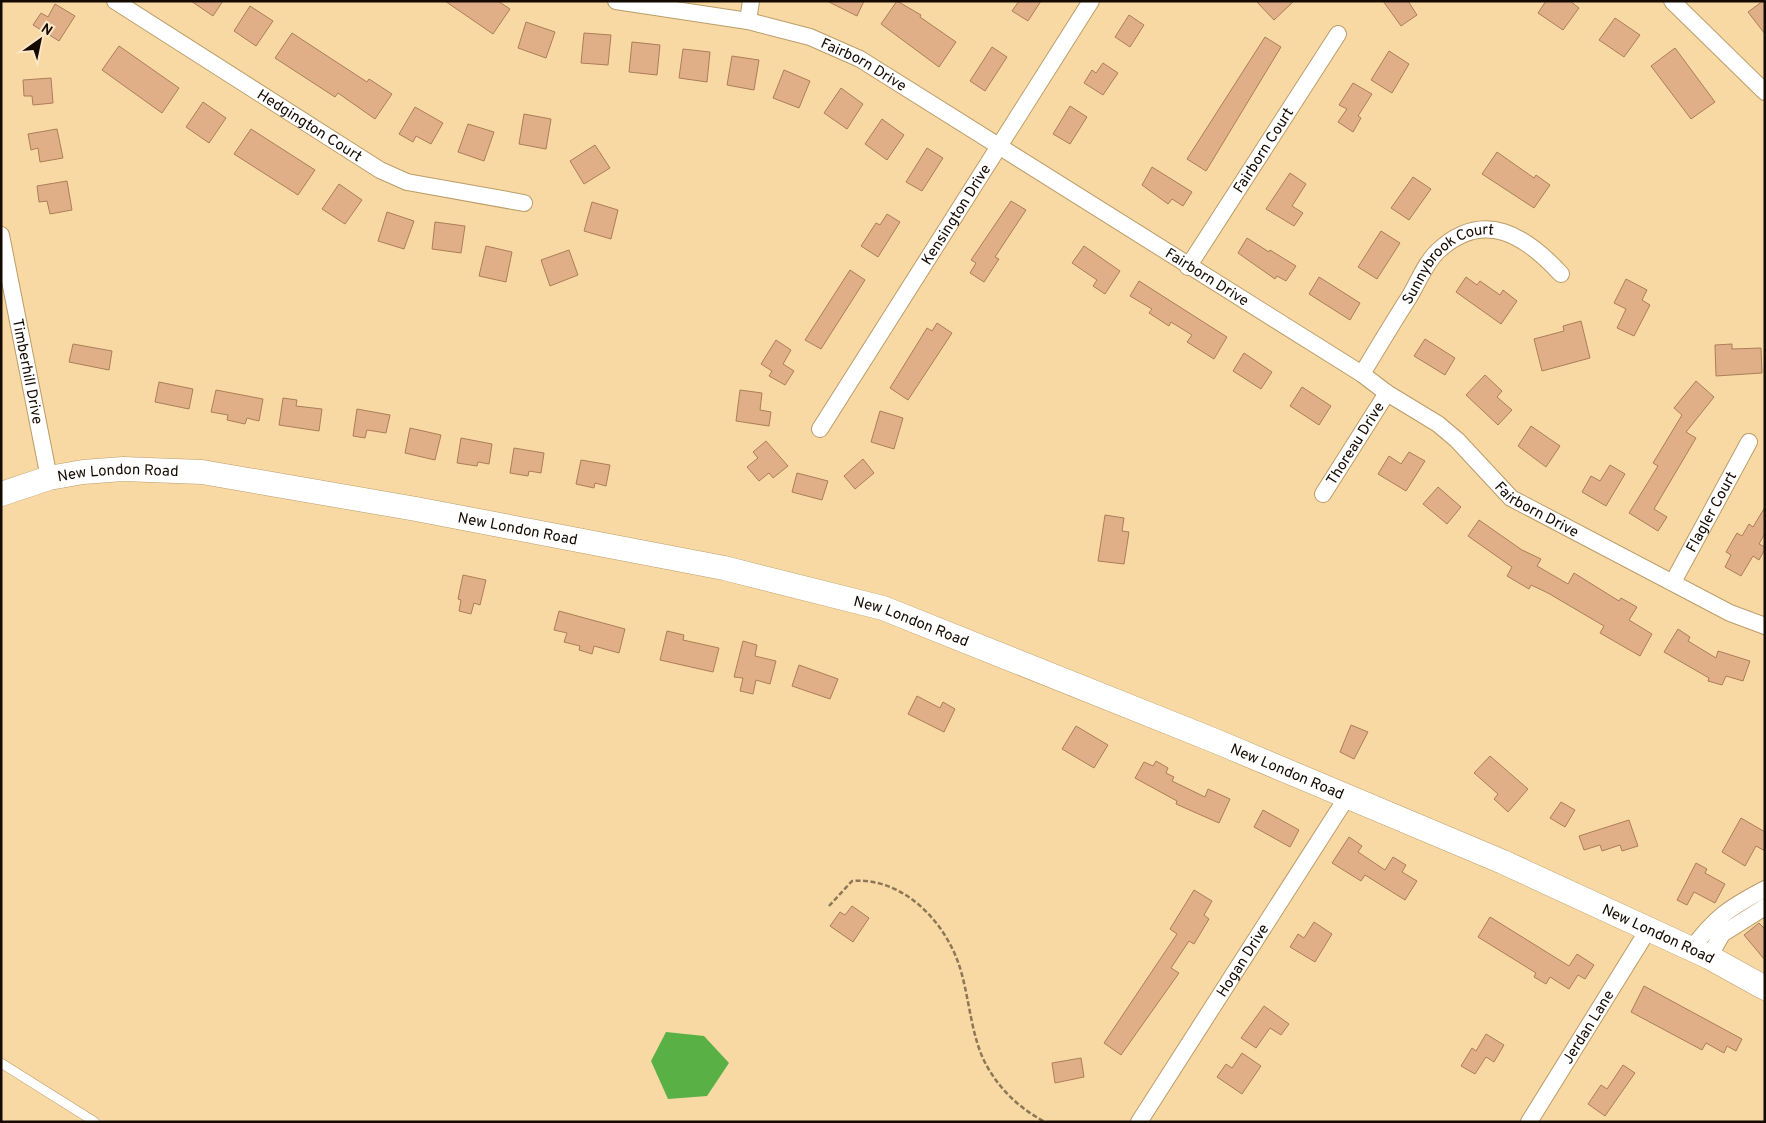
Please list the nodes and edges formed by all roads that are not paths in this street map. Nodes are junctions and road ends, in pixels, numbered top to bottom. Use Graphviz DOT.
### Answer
graph roads {
  1 [pos="115,1"];
  2 [pos="616,1"];
  3 [pos="751,1"];
  4 [pos="1091,1"];
  5 [pos="1672,1"];
  6 [pos="748,21"];
  7 [pos="1338,34"];
  8 [pos="1765,92"];
  9 [pos="998,147"];
  10 [pos="524,203"];
  11 [pos="1,235"];
  12 [pos="1188,267"];
  13 [pos="1561,274"];
  14 [pos="1362,374"];
  15 [pos="1386,393"];
  16 [pos="820,429"];
  17 [pos="1749,442"];
  18 [pos="49,478"];
  19 [pos="1,494"];
  20 [pos="1323,494"];
  21 [pos="1673,582"];
  22 [pos="1765,626"];
  23 [pos="1347,797"];
  24 [pos="1765,889"];
  25 [pos="1765,907"];
  26 [pos="1648,930"];
  27 [pos="1700,954"];
  28 [pos="1765,988"];
  29 [pos="1,1063"];
  30 [pos="95,1122"];
  31 [pos="1139,1122"];
  32 [pos="1528,1122"];
  1 -- 10 [label="street, Hedgington Court"];
  2 -- 6 [label="street, Fairborn Drive"];
  3 -- 6 [label="street"];
  4 -- 9 [label="street, Kensington Drive"];
  5 -- 8 [label="street"];
  6 -- 9 [label="street, Fairborn Drive"];
  7 -- 12 [label="street, Fairborn Court"];
  9 -- 12 [label="street, Fairborn Drive"];
  9 -- 16 [label="street, Kensington Drive"];
  11 -- 18 [label="street, Timberhill Drive"];
  12 -- 14 [label="street, Fairborn Drive"];
  13 -- 14 [label="street, Sunnybrook Court"];
  14 -- 15 [label="street, Fairborn Drive"];
  15 -- 20 [label="street, Thoreau Drive"];
  15 -- 21 [label="street, Fairborn Drive"];
  17 -- 21 [label="street, Flagler Court"];
  18 -- 19 [label="street, New London Road"];
  18 -- 23 [label="street, New London Road"];
  21 -- 22 [label="street, Fairborn Drive"];
  23 -- 26 [label="street, New London Road"];
  23 -- 31 [label="street, Hogan Drive"];
  24 -- 27 [label="street"];
  25 -- 27 [label="street"];
  26 -- 27 [label="street, New London Road"];
  26 -- 32 [label="street, Jerdan Lane"];
  27 -- 28 [label="street, New London Road"];
  29 -- 30 [label="lane"];
}
